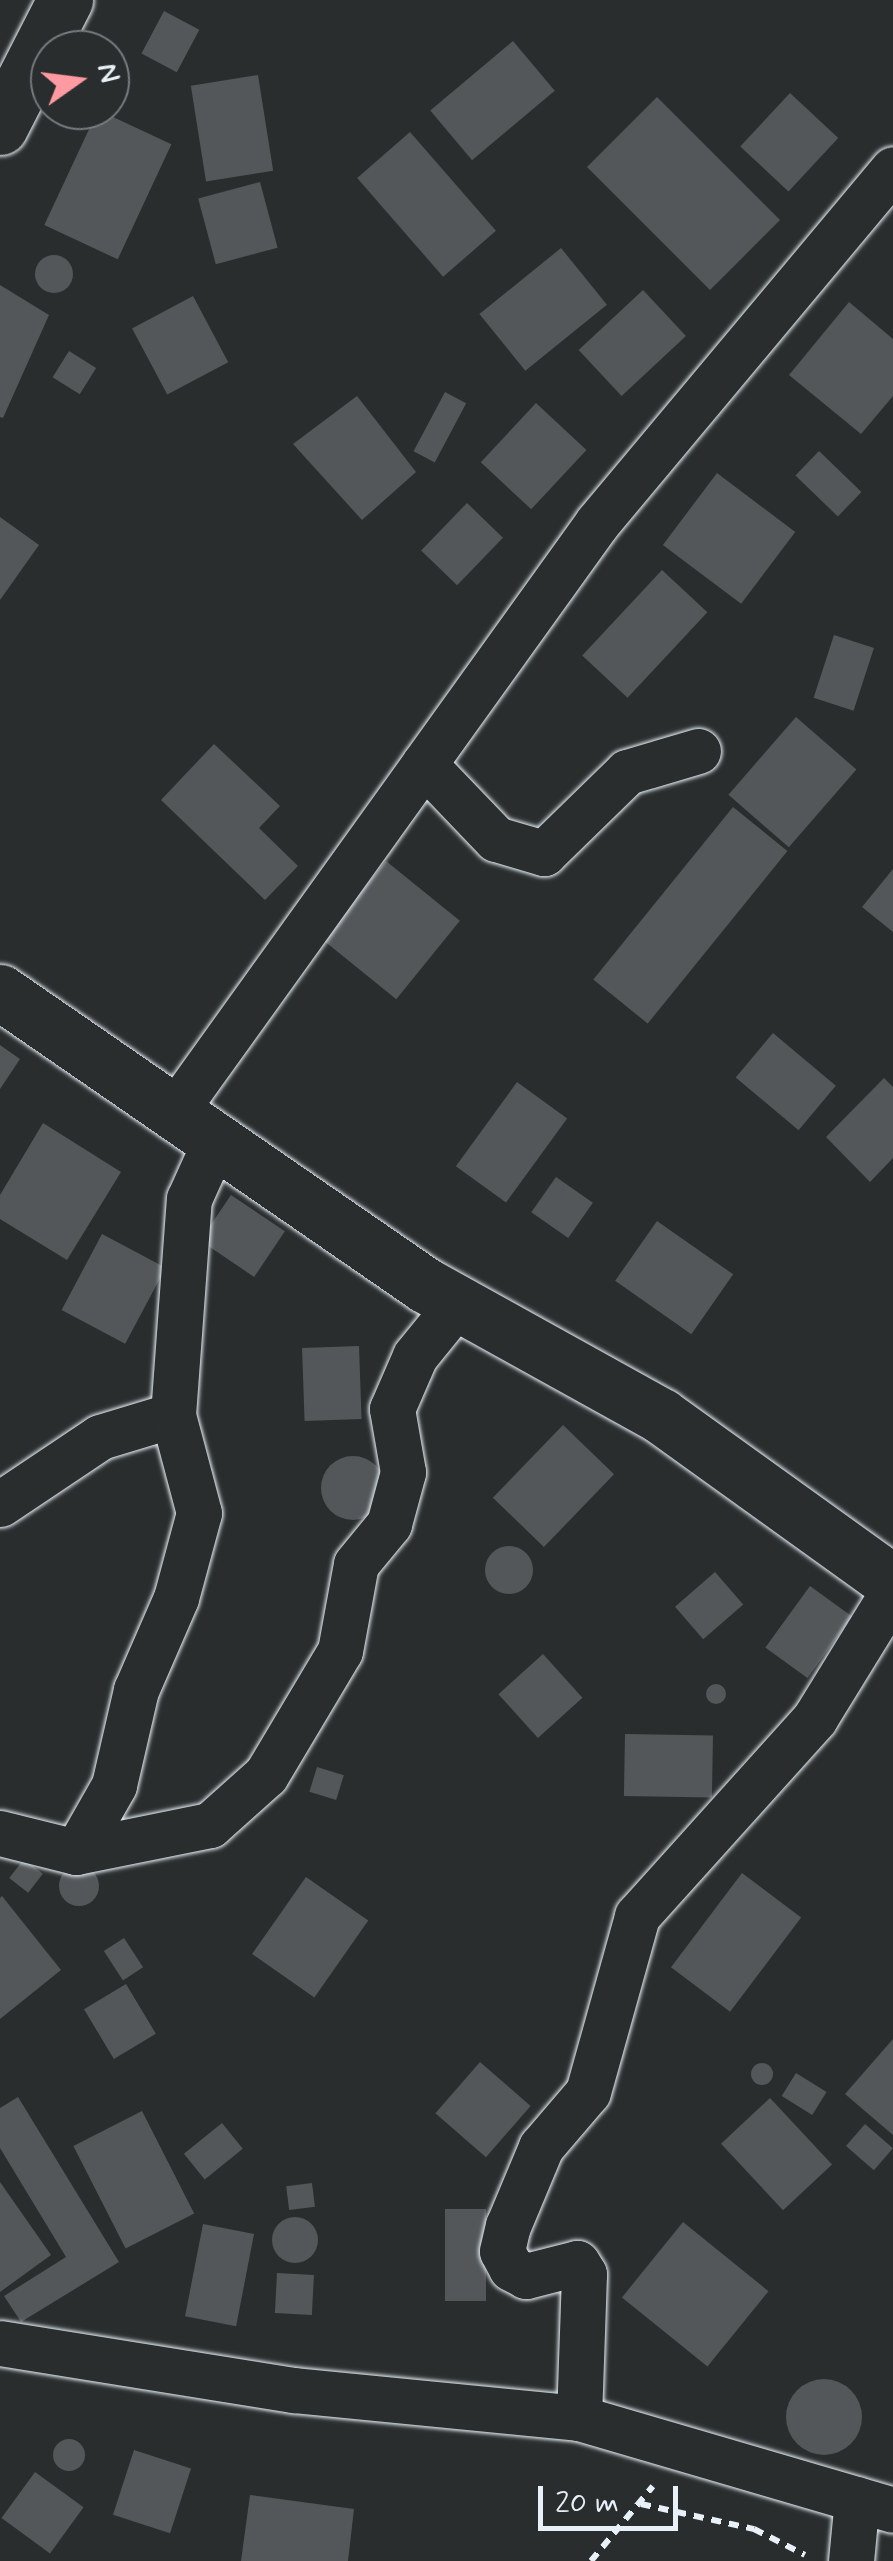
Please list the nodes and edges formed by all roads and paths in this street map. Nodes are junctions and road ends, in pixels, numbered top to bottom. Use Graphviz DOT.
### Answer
graph roads {
  1 [pos="66,0"];
  2 [pos="0,127"];
  3 [pos="893,169"];
  4 [pos="698,751"];
  5 [pos="424,764"];
  6 [pos="0,992"];
  7 [pos="195,1125"];
  8 [pos="458,1304"];
  9 [pos="173,1415"];
  10 [pos="0,1504"];
  11 [pos="893,1583"];
  12 [pos="893,1591"];
  13 [pos="0,1833"];
  14 [pos="76,1852"];
  15 [pos="0,2343"];
  16 [pos="579,2418"];
  17 [pos="682,2450"];
  18 [pos="641,2504"];
  19 [pos="875,2504"];
  20 [pos="591,2561"];
  21 [pos="815,2561"];
  22 [pos="852,2561"];
  1 -- 2 [label="main road"];
  3 -- 5 [label="street"];
  4 -- 5 [label="street"];
  5 -- 7 [label="street"];
  6 -- 7 [label="main road"];
  7 -- 8 [label="main road"];
  7 -- 9 [label="street"];
  8 -- 11 [label="main road"];
  8 -- 14 [label="street"];
  9 -- 10 [label="street"];
  9 -- 14 [label="street"];
  12 -- 16 [label="street"];
  13 -- 14 [label="street"];
  15 -- 16 [label="street"];
  16 -- 17 [label="street"];
  17 -- 18 [label="path"];
  17 -- 19 [label="street"];
  18 -- 20 [label="path"];
  18 -- 21 [label="path"];
  19 -- 22 [label="street"];
}
